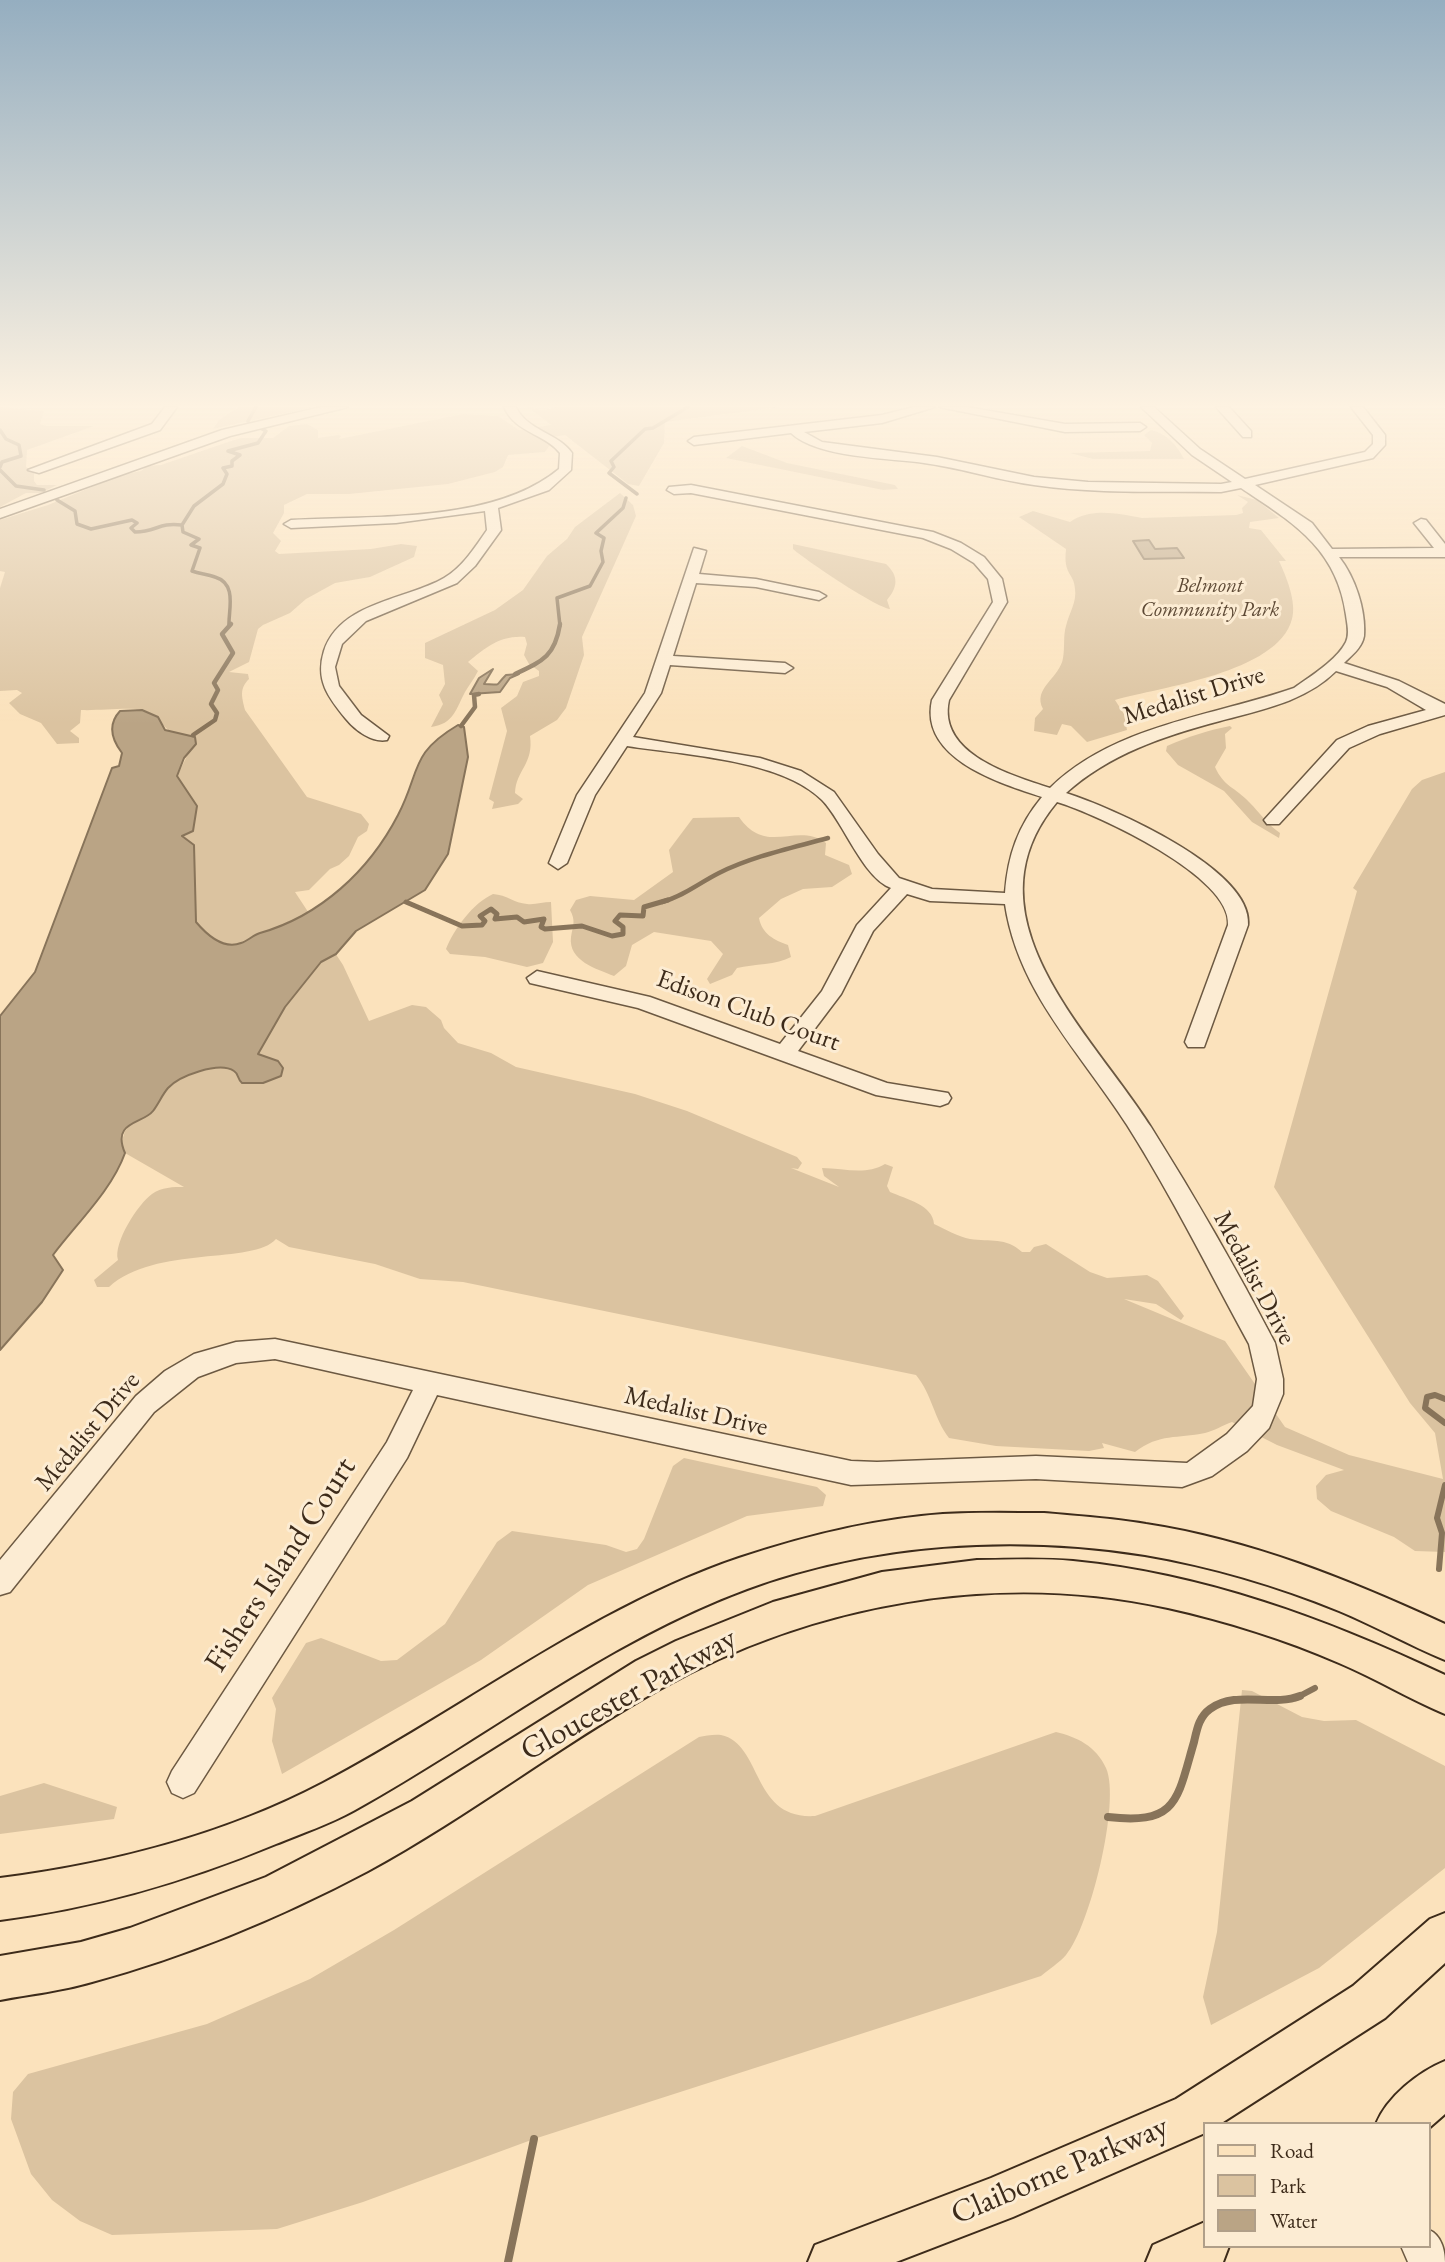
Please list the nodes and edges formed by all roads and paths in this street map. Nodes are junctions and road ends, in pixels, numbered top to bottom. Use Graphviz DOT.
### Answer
graph roads {
  1 [pos="434,513"];
  2 [pos="492,513"];
  3 [pos="817,513"];
  4 [pos="1286,513"];
  5 [pos="1421,523"];
  6 [pos="291,524"];
  7 [pos="699,551"];
  8 [pos="1445,552"];
  9 [pos="1330,553"];
  10 [pos="691,578"];
  11 [pos="819,596"];
  12 [pos="664,660"];
  13 [pos="1334,665"];
  14 [pos="785,668"];
  15 [pos="1442,710"];
  16 [pos="381,736"];
  17 [pos="623,740"];
  18 [pos="1054,793"];
  19 [pos="1273,820"];
  20 [pos="558,863"];
  21 [pos="903,887"];
  22 [pos="1012,900"];
  23 [pos="537,978"];
  24 [pos="1196,1042"];
  25 [pos="784,1054"];
  26 [pos="940,1098"];
  27 [pos="430,1382"];
  28 [pos="0,1582"];
  29 [pos="1445,1642"];
  30 [pos="1445,1695"];
  31 [pos="183,1782"];
  32 [pos="0,1899"];
  33 [pos="1445,1934"];
  34 [pos="0,1978"];
  35 [pos="1445,2084"];
  36 [pos="1401,2122"];
  37 [pos="1204,2246"];
  38 [pos="832,2262"];
  39 [pos="1170,2262"];
  1 -- 6 [label="street"];
  2 -- 16 [label="street"];
  3 -- 18 [label="street"];
  4 -- 9 [label="street, Medalist Drive"];
  5 -- 8 [label="street"];
  7 -- 10 [label="street"];
  8 -- 9 [label="street"];
  9 -- 13 [label="street, Medalist Drive"];
  10 -- 11 [label="street"];
  10 -- 12 [label="street"];
  12 -- 14 [label="street"];
  12 -- 17 [label="street"];
  13 -- 15 [label="street"];
  13 -- 18 [label="street, Medalist Drive"];
  15 -- 19 [label="street"];
  17 -- 20 [label="street"];
  17 -- 21 [label="street"];
  18 -- 22 [label="street, Medalist Drive"];
  18 -- 24 [label="street"];
  21 -- 22 [label="street"];
  21 -- 25 [label="street"];
  22 -- 27 [label="street, Medalist Drive"];
  23 -- 25 [label="street, Edison Club Court"];
  25 -- 26 [label="street, Edison Club Court"];
  27 -- 28 [label="street, Medalist Drive"];
  27 -- 31 [label="street, Fishers Island Court"];
  29 -- 32 [label="main road, Gloucester Parkway"];
  30 -- 34 [label="main road, Gloucester Parkway"];
  33 -- 38 [label="main road, Claiborne Parkway"];
  35 -- 36 [label="main road"];
  37 -- 39 [label="main road"];
}
